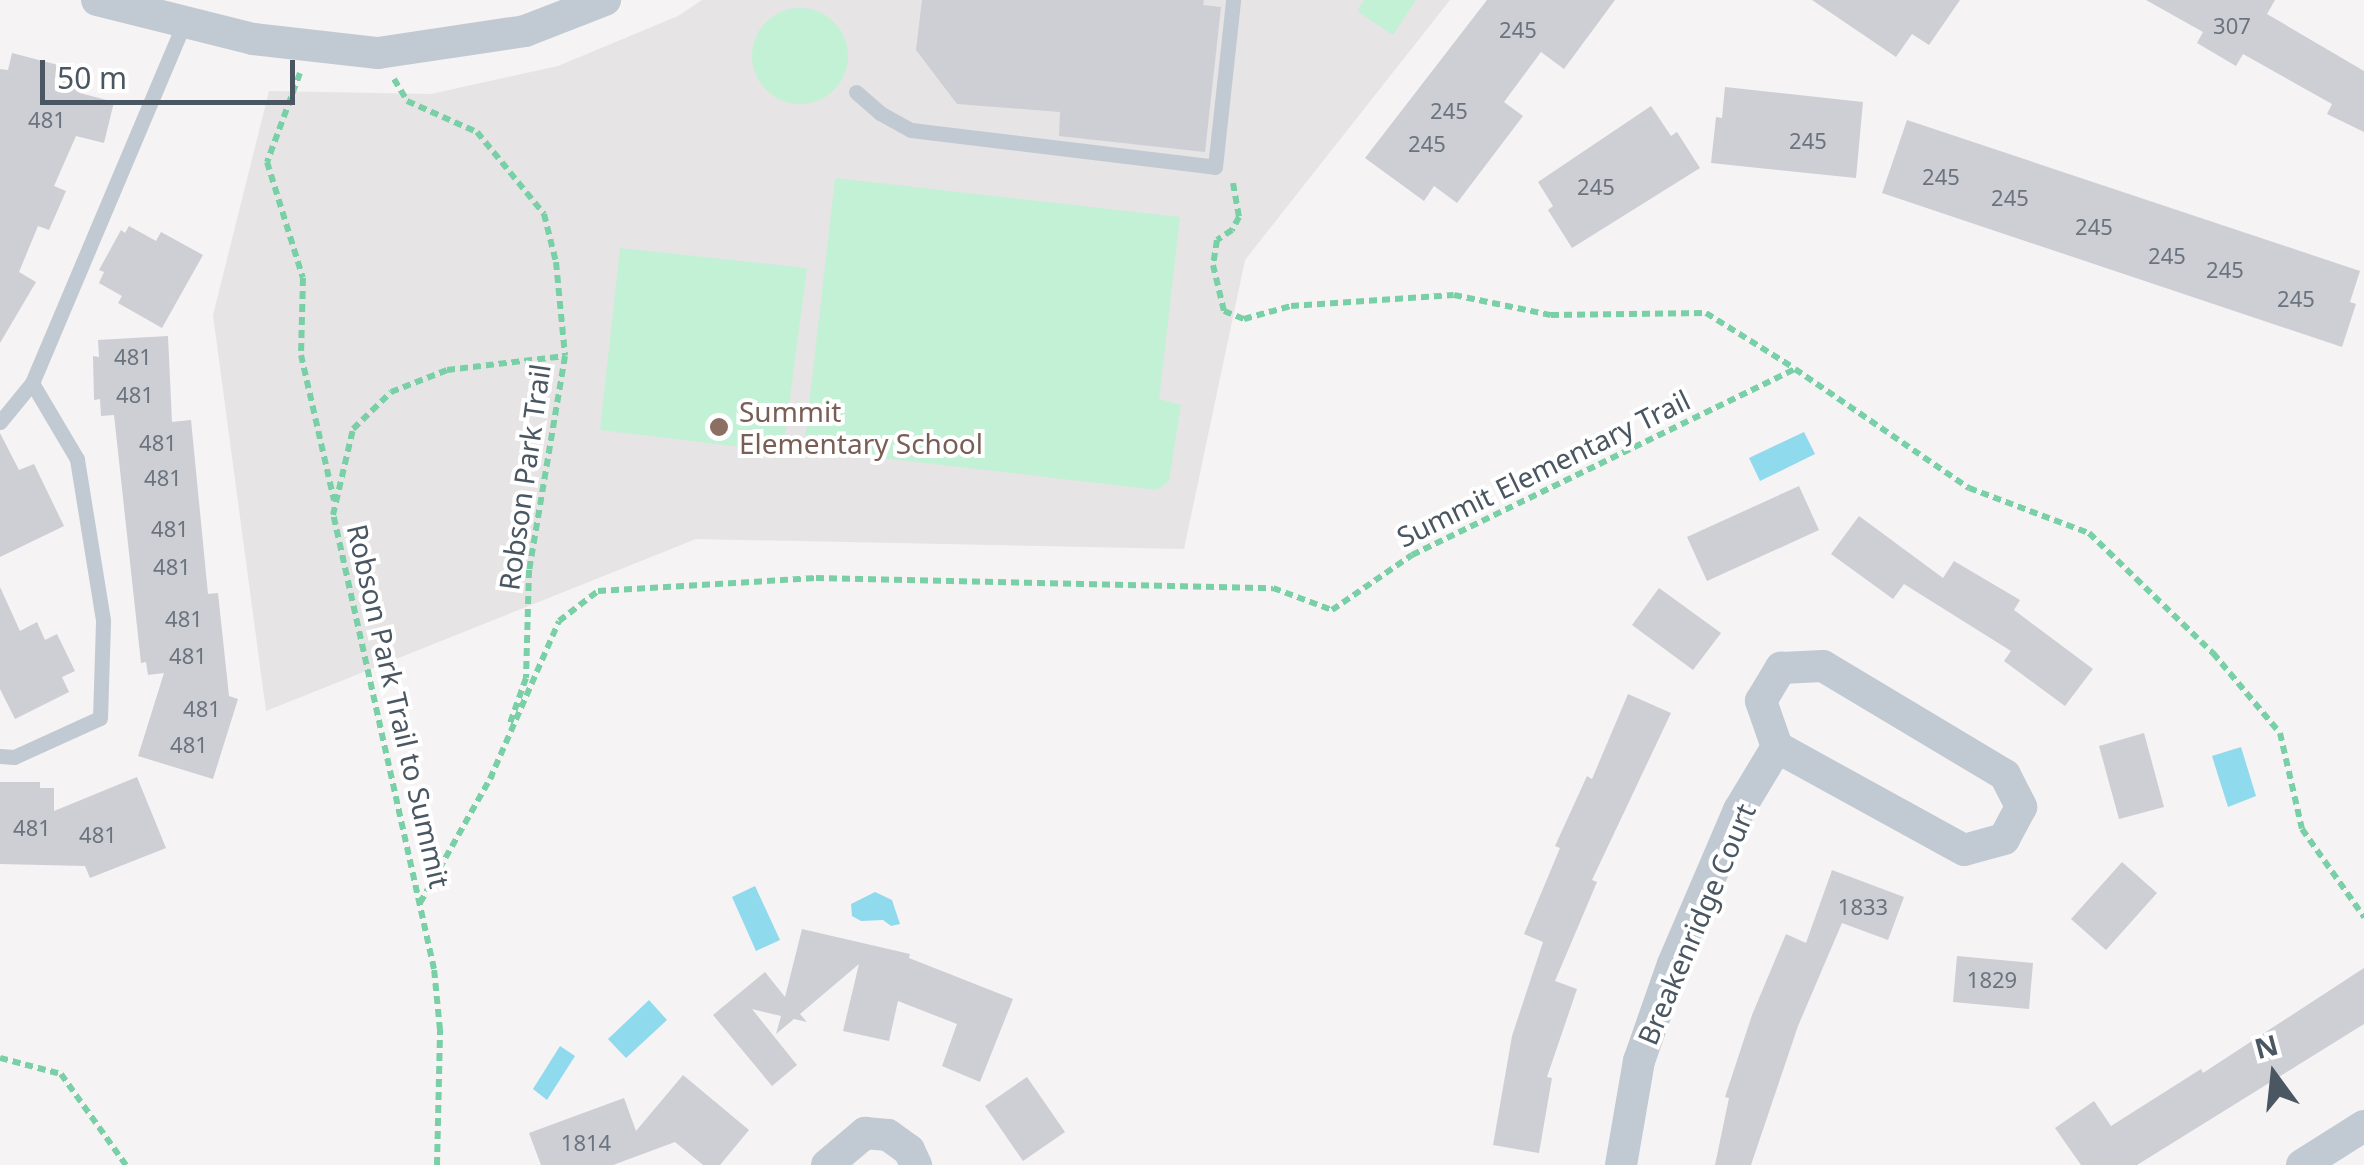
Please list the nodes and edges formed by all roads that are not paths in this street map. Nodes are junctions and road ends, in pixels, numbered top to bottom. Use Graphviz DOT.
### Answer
graph roads {
  1 [pos="97,0"];
  2 [pos="605,0"];
  3 [pos="1234,0"];
  4 [pos="520,15"];
  5 [pos="184,24"];
  6 [pos="856,92"];
  7 [pos="32,383"];
  8 [pos="0,422"];
  9 [pos="1778,748"];
  10 [pos="0,756"];
  11 [pos="2364,1126"];
  12 [pos="826,1165"];
  13 [pos="916,1165"];
  14 [pos="1621,1165"];
  15 [pos="2302,1165"];
  1 -- 5 [label="street"];
  2 -- 4 [label="street"];
  3 -- 6 [label="lane"];
  4 -- 5 [label="street"];
  5 -- 7 [label="lane"];
  7 -- 8 [label="lane"];
  7 -- 10 [label="lane"];
  9 -- 9 [label="street"];
  9 -- 14 [label="street, Breakenridge Court"];
  11 -- 15 [label="street"];
  12 -- 13 [label="street"];
}
